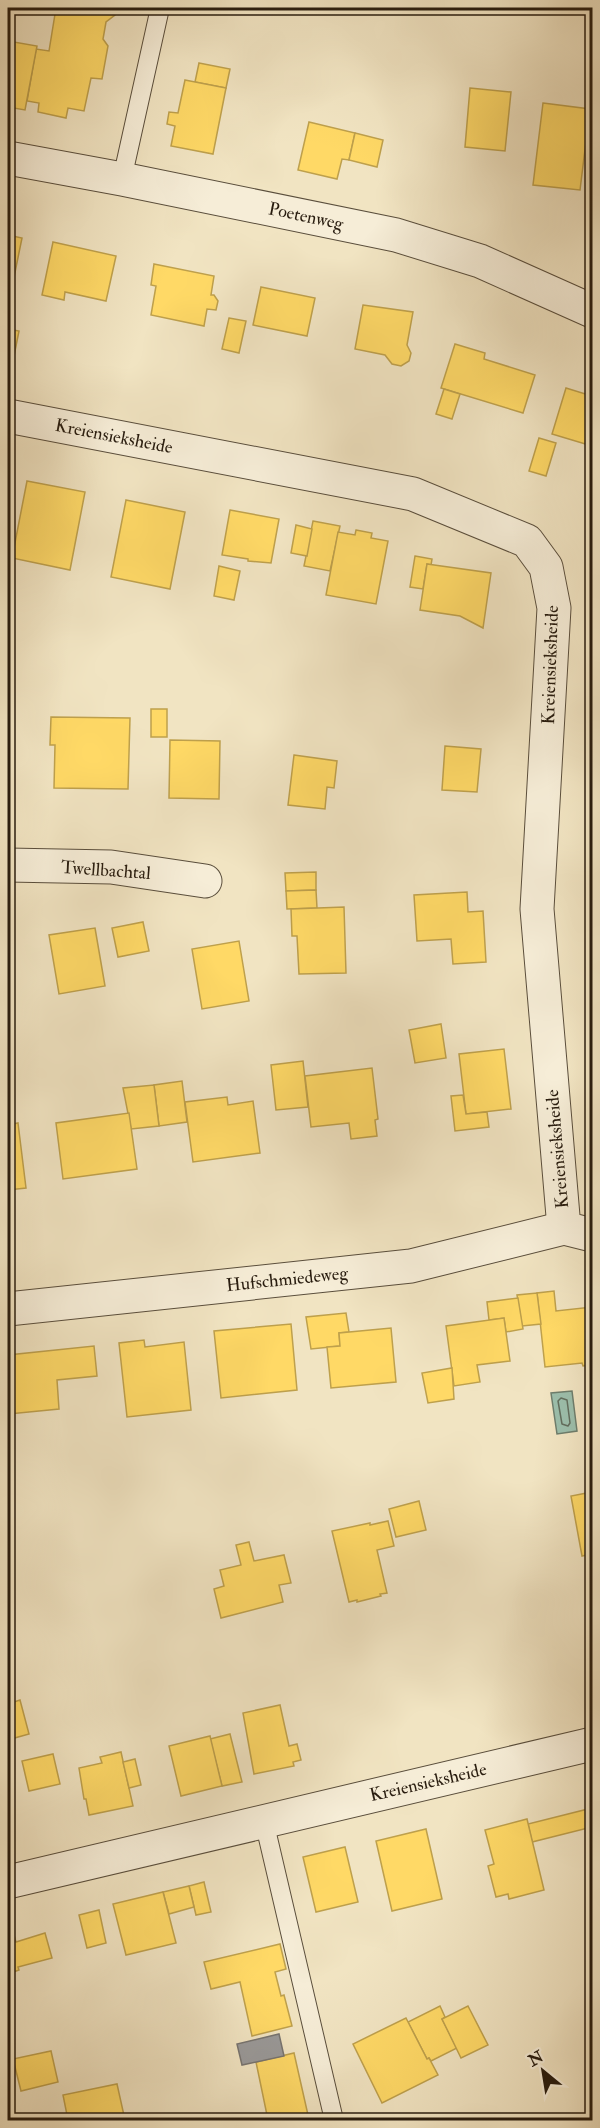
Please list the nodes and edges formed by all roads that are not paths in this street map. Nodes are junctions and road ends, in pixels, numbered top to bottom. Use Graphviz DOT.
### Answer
graph roads {
  1 [pos="160,8"];
  2 [pos="8,158"];
  3 [pos="122,179"];
  4 [pos="592,311"];
  5 [pos="8,416"];
  6 [pos="8,865"];
  7 [pos="205,880"];
  8 [pos="578,1232"];
  9 [pos="8,1309"];
  10 [pos="592,1744"];
  11 [pos="264,1821"];
  12 [pos="8,1881"];
  13 [pos="334,2121"];
  1 -- 3 [label="lane"];
  2 -- 3 [label="street, Poetenweg"];
  3 -- 4 [label="street, Poetenweg"];
  5 -- 8 [label="street, Kreiensieksheide"];
  6 -- 7 [label="street, Twellbachtal"];
  8 -- 9 [label="street, Hufschmiedeweg"];
  10 -- 11 [label="street, Kreiensieksheide"];
  11 -- 12 [label="street, Kreiensieksheide"];
  11 -- 13 [label="lane"];
}
